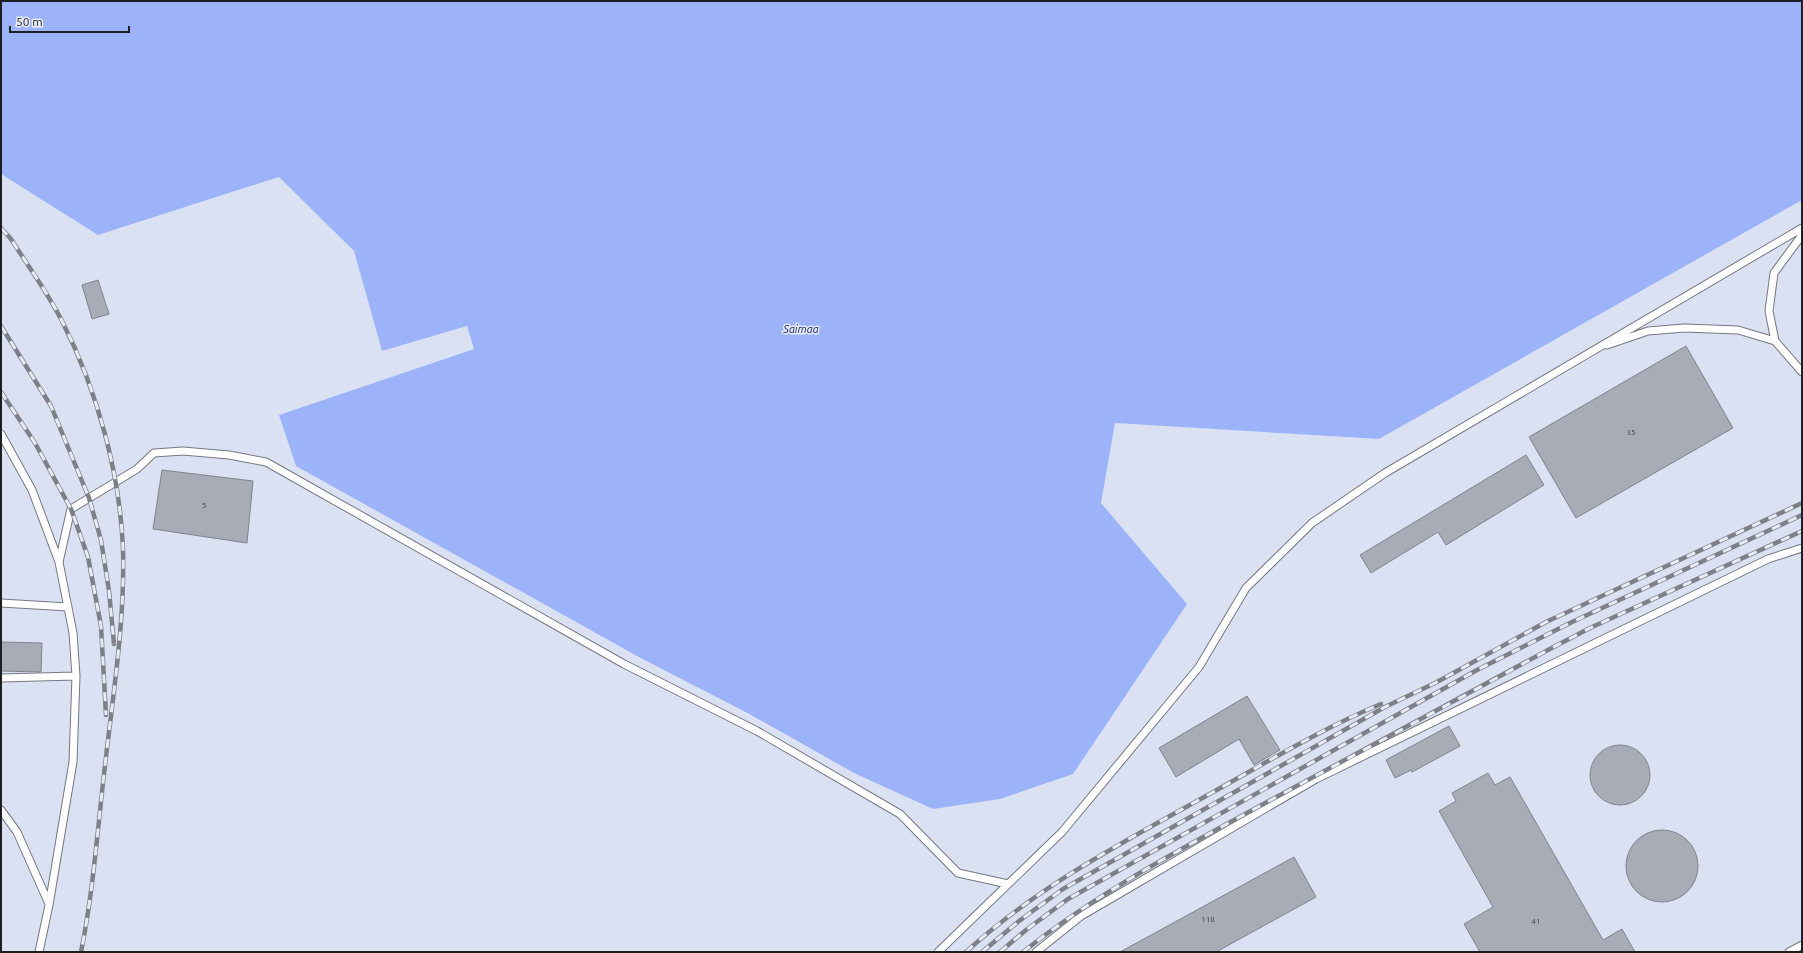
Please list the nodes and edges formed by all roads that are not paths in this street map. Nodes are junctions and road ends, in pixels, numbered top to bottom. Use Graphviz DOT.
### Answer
graph roads {
  1 [pos="1802,228"];
  2 [pos="1802,235"];
  3 [pos="1775,341"];
  4 [pos="1592,350"];
  5 [pos="1802,372"];
  6 [pos="1,434"];
  7 [pos="1802,548"];
  8 [pos="59,562"];
  9 [pos="1,603"];
  10 [pos="68,607"];
  11 [pos="76,676"];
  12 [pos="1,678"];
  13 [pos="1,810"];
  14 [pos="1008,884"];
  15 [pos="49,905"];
  16 [pos="1802,946"];
  17 [pos="39,952"];
  18 [pos="938,952"];
  19 [pos="1036,952"];
  20 [pos="1789,952"];
  1 -- 4 [label="lane"];
  2 -- 3 [label="lane"];
  3 -- 4 [label="lane"];
  3 -- 5 [label="lane"];
  4 -- 14 [label="lane"];
  6 -- 8 [label="lane"];
  7 -- 19 [label="lane"];
  8 -- 10 [label="lane"];
  8 -- 14 [label="lane"];
  9 -- 10 [label="lane"];
  10 -- 11 [label="lane"];
  11 -- 12 [label="lane"];
  11 -- 15 [label="lane"];
  13 -- 15 [label="lane"];
  14 -- 18 [label="lane"];
  15 -- 17 [label="lane"];
  16 -- 20 [label="lane"];
}
